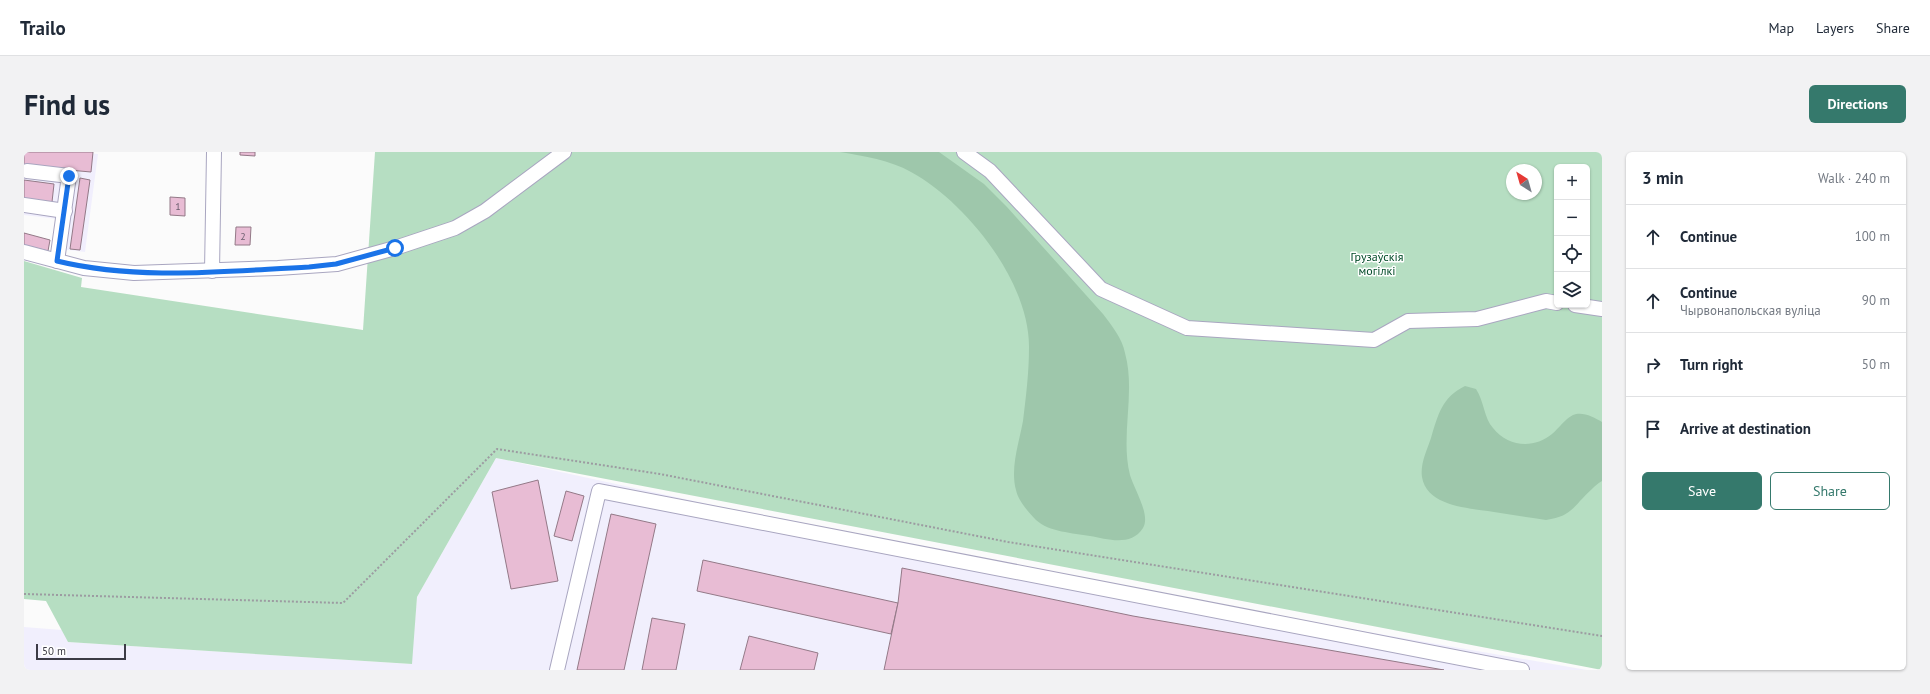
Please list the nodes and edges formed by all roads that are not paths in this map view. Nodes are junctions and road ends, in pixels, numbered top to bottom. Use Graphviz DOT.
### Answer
graph roads {
  1 [pos="214,152"];
  2 [pos="564,152"];
  3 [pos="964,152"];
  4 [pos="27,171"];
  5 [pos="24,205"];
  6 [pos="65,211"];
  7 [pos="24,252"];
  8 [pos="57,261"];
  9 [pos="212,271"];
  10 [pos="1554,302"];
  11 [pos="1590,307"];
  12 [pos="1602,309"];
  13 [pos="557,670"];
  14 [pos="1522,670"];
  1 -- 9 [label="street"];
  2 -- 9 [label="street"];
  3 -- 10 [label="street"];
  4 -- 6 [label="street"];
  5 -- 6 [label="street"];
  6 -- 8 [label="street"];
  7 -- 8 [label="street"];
  8 -- 9 [label="street"];
  11 -- 12 [label="street"];
  13 -- 14 [label="street"];
}
